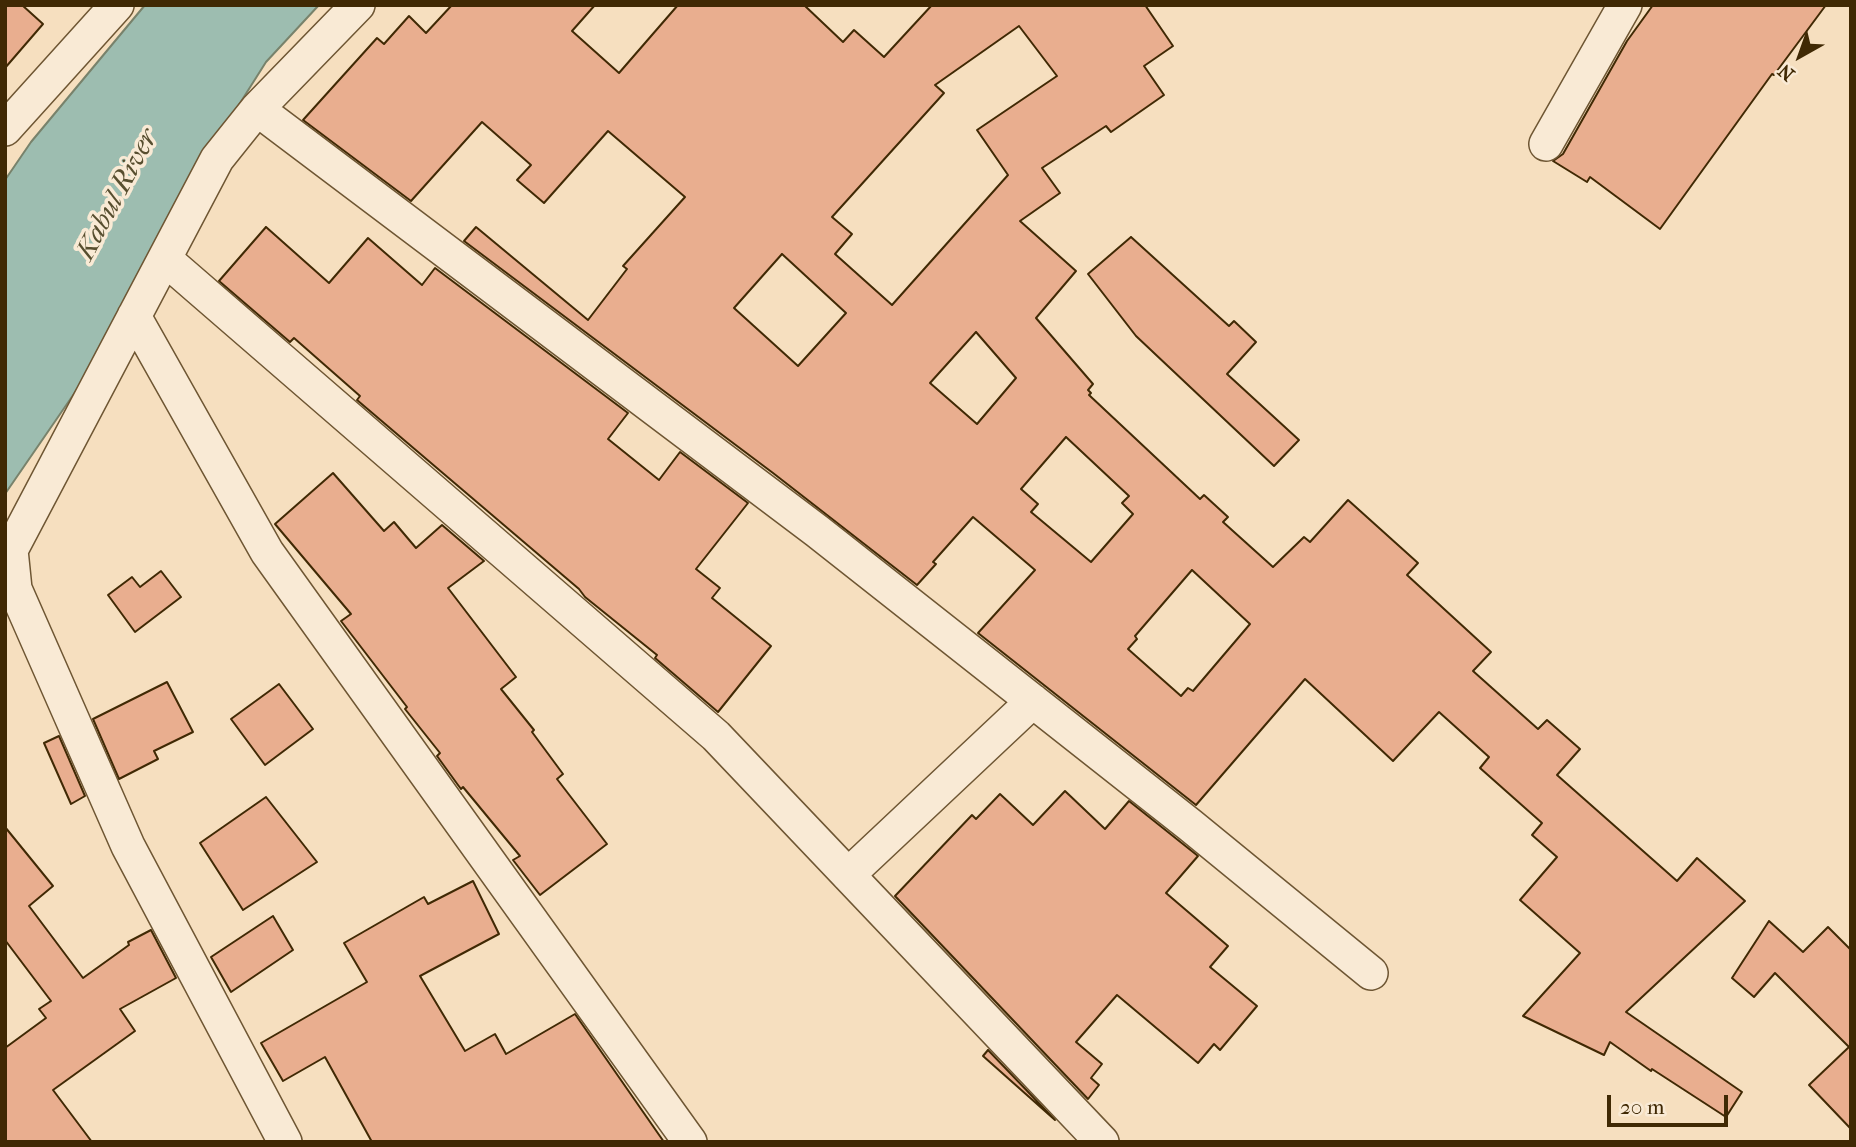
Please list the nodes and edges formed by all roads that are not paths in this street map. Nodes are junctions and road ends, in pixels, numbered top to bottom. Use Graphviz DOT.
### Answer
graph roads {
  1 [pos="117,5"];
  2 [pos="358,5"];
  3 [pos="1625,5"];
  4 [pos="257,109"];
  5 [pos="5,129"];
  6 [pos="1546,144"];
  7 [pos="164,259"];
  8 [pos="134,316"];
  9 [pos="1032,701"];
  10 [pos="848,875"];
  11 [pos="1371,973"];
  12 [pos="285,1142"];
  13 [pos="690,1142"];
  14 [pos="1102,1142"];
  1 -- 5 [label="street"];
  2 -- 4 [label="street"];
  3 -- 6 [label="street"];
  4 -- 7 [label="street"];
  4 -- 9 [label="street"];
  7 -- 8 [label="street"];
  7 -- 10 [label="street"];
  8 -- 12 [label="street"];
  8 -- 13 [label="street"];
  9 -- 10 [label="street"];
  9 -- 11 [label="street"];
  10 -- 14 [label="street"];
}
